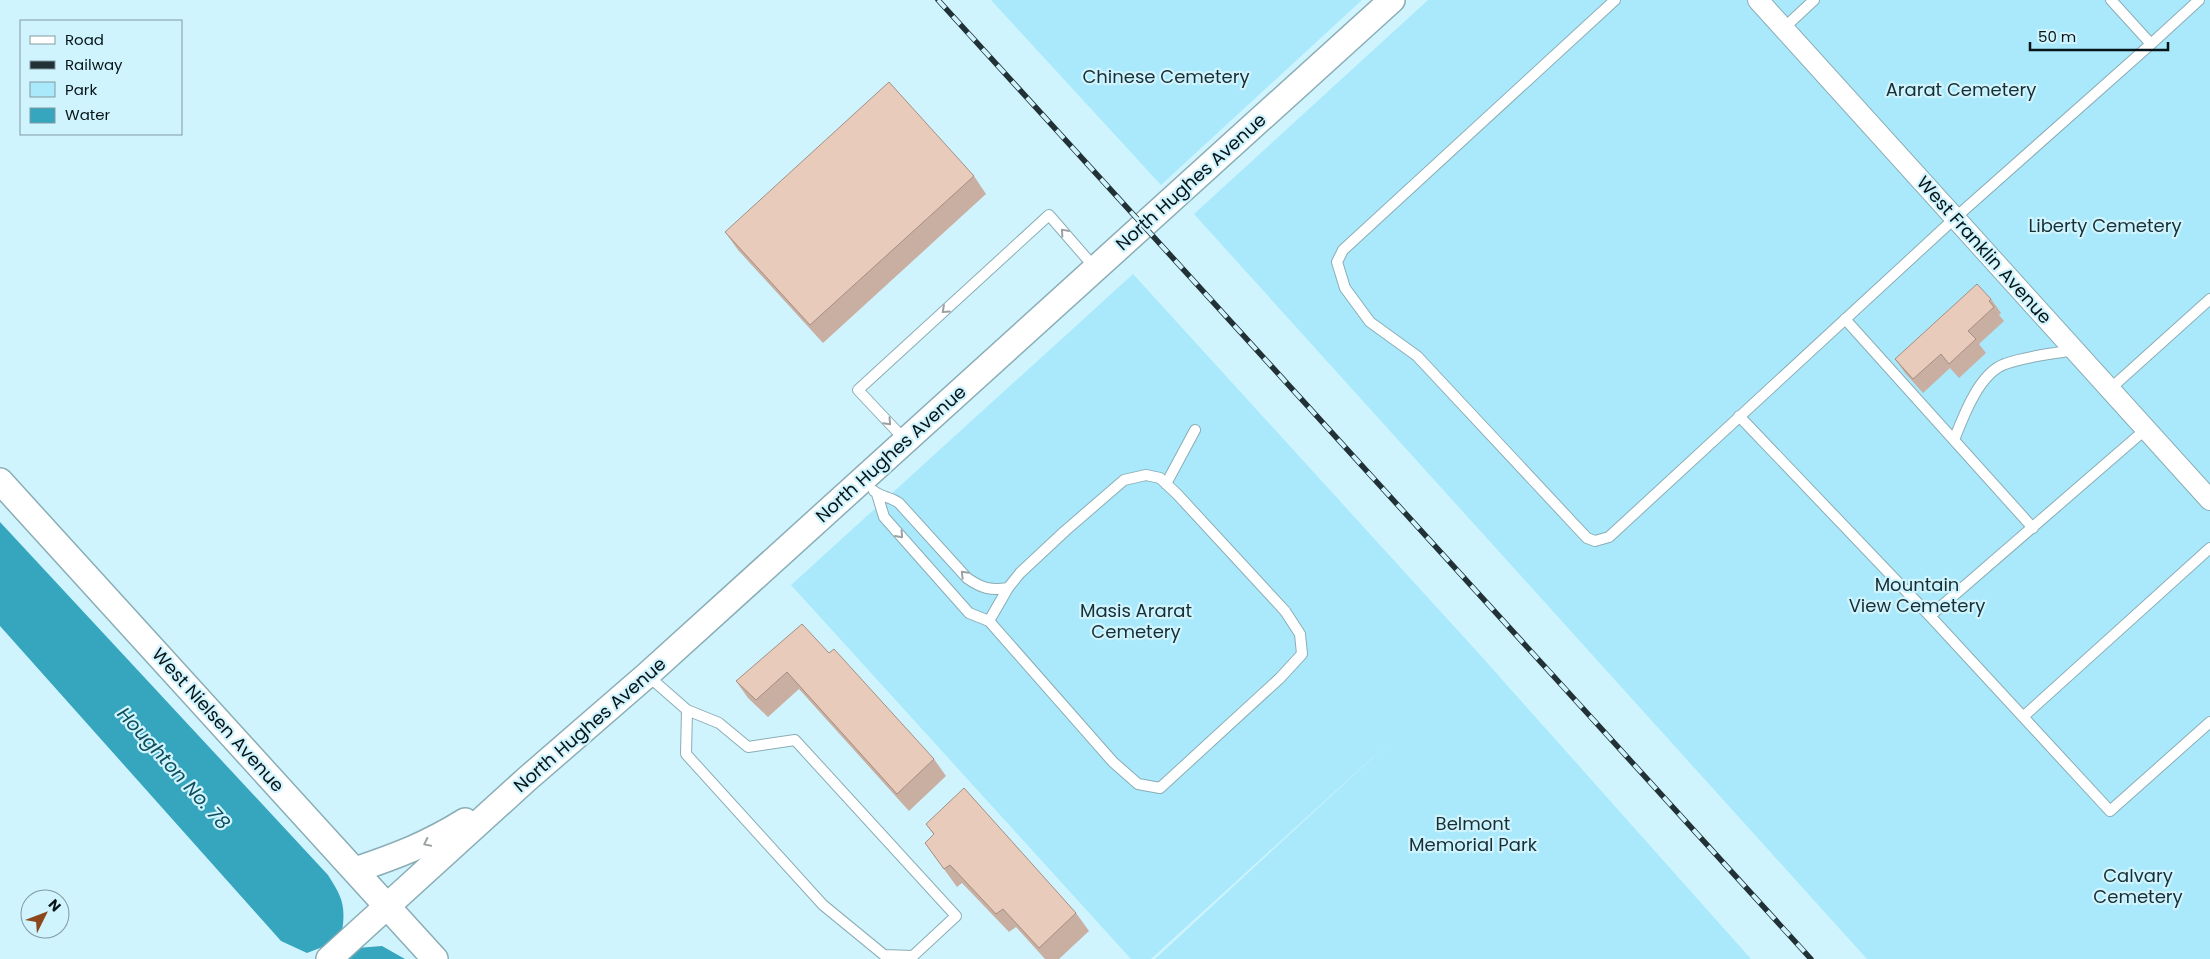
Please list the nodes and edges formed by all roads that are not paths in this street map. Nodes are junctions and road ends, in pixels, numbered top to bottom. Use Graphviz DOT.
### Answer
graph roads {
  1 [pos="1392,0"];
  2 [pos="1615,0"];
  3 [pos="1758,0"];
  4 [pos="1814,0"];
  5 [pos="2111,0"];
  6 [pos="2199,0"];
  7 [pos="1784,28"];
  8 [pos="2150,44"];
  9 [pos="1955,218"];
  10 [pos="1096,268"];
  11 [pos="2210,299"];
  12 [pos="1845,320"];
  13 [pos="2074,350"];
  14 [pos="2110,389"];
  15 [pos="1739,416"];
  16 [pos="2146,429"];
  17 [pos="1195,430"];
  18 [pos="1954,440"];
  19 [pos="906,441"];
  20 [pos="0,481"];
  21 [pos="1166,484"];
  22 [pos="870,487"];
  23 [pos="2210,500"];
  24 [pos="2033,528"];
  25 [pos="2210,548"];
  26 [pos="1008,588"];
  27 [pos="1930,616"];
  28 [pos="989,621"];
  29 [pos="647,675"];
  30 [pos="687,710"];
  31 [pos="2024,716"];
  32 [pos="2210,722"];
  33 [pos="528,779"];
  34 [pos="356,870"];
  35 [pos="388,906"];
  36 [pos="329,959"];
  37 [pos="435,959"];
  1 -- 10 [label="street, North Hughes Avenue"];
  2 -- 15 [label="lane"];
  3 -- 7 [label="street, West Franklin Avenue"];
  4 -- 7 [label="lane"];
  5 -- 8 [label="lane"];
  6 -- 8 [label="lane"];
  7 -- 9 [label="street, West Franklin Avenue"];
  8 -- 9 [label="lane"];
  9 -- 12 [label="lane"];
  9 -- 13 [label="street, West Franklin Avenue"];
  10 -- 19 [label="street, North Hughes Avenue"];
  10 -- 19 [label="lane, one-way"];
  11 -- 14 [label="lane"];
  12 -- 15 [label="lane"];
  12 -- 18 [label="lane"];
  13 -- 14 [label="street, West Franklin Avenue"];
  13 -- 18 [label="lane"];
  14 -- 16 [label="street, West Franklin Avenue"];
  15 -- 27 [label="lane"];
  16 -- 23 [label="street, West Franklin Avenue"];
  16 -- 24 [label="lane"];
  17 -- 21 [label="lane"];
  18 -- 24 [label="lane"];
  19 -- 22 [label="street, North Hughes Avenue"];
  20 -- 34 [label="street, West Nielsen Avenue"];
  21 -- 26 [label="lane"];
  21 -- 28 [label="lane"];
  26 -- 22 [label="lane, one-way"];
  22 -- 28 [label="lane, one-way"];
  22 -- 29 [label="street, North Hughes Avenue"];
  24 -- 27 [label="lane"];
  25 -- 31 [label="lane"];
  26 -- 28 [label="lane"];
  27 -- 31 [label="lane"];
  29 -- 30 [label="lane"];
  29 -- 33 [label="street, North Hughes Avenue"];
  30 -- 30 [label="lane"];
  31 -- 32 [label="lane"];
  33 -- 34 [label="street, one-way"];
  33 -- 35 [label="street, North Hughes Avenue"];
  34 -- 35 [label="street, West Nielsen Avenue"];
  35 -- 36 [label="street, North Hughes Avenue"];
  35 -- 37 [label="street, West Nielsen Avenue"];
}
